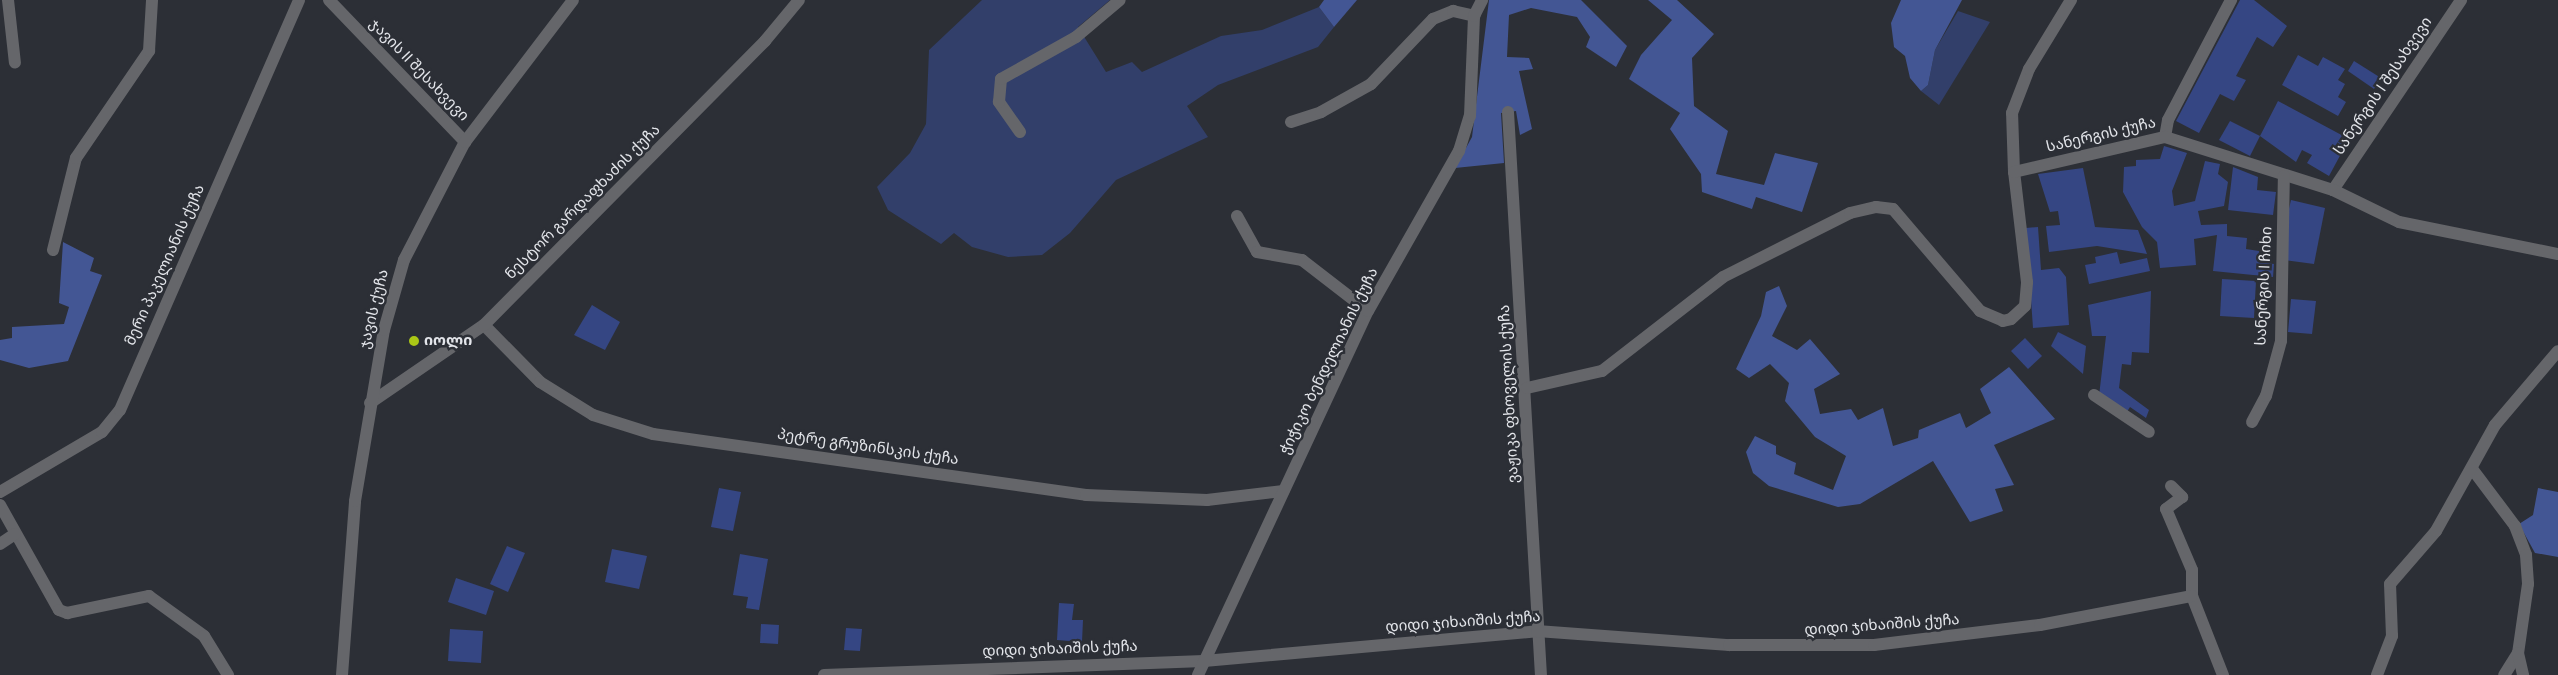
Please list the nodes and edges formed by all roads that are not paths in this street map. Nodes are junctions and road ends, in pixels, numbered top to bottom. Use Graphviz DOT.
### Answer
graph roads {
  1 [pos="8,0"];
  2 [pos="152,0"];
  3 [pos="300,0"];
  4 [pos="329,0"];
  5 [pos="573,0"];
  6 [pos="799,0"];
  7 [pos="1120,0"];
  8 [pos="1482,0"];
  9 [pos="2071,0"];
  10 [pos="2231,0"];
  11 [pos="2461,0"];
  12 [pos="1474,16"];
  13 [pos="16,64"];
  14 [pos="1508,112"];
  15 [pos="1292,122"];
  16 [pos="1020,132"];
  17 [pos="2165,137"];
  18 [pos="465,142"];
  19 [pos="2014,172"];
  20 [pos="2284,176"];
  21 [pos="2333,190"];
  22 [pos="1237,216"];
  23 [pos="53,250"];
  24 [pos="2558,254"];
  25 [pos="1368,311"];
  26 [pos="484,325"];
  27 [pos="2558,351"];
  28 [pos="1527,388"];
  29 [pos="2094,395"];
  30 [pos="370,403"];
  31 [pos="2252,422"];
  32 [pos="2149,432"];
  33 [pos="2473,470"];
  34 [pos="2171,486"];
  35 [pos="1283,491"];
  36 [pos="0,492"];
  37 [pos="0,504"];
  38 [pos="15,534"];
  39 [pos="0,544"];
  40 [pos="2192,596"];
  41 [pos="1537,631"];
  42 [pos="2518,653"];
  43 [pos="1204,661"];
  44 [pos="228,675"];
  45 [pos="342,675"];
  46 [pos="824,675"];
  47 [pos="1198,675"];
  48 [pos="1541,675"];
  49 [pos="2223,675"];
  50 [pos="2377,675"];
  51 [pos="2504,675"];
  52 [pos="2523,675"];
  1 -- 13 [label="street"];
  2 -- 23 [label="street"];
  3 -- 36 [label="street, მერი პაკელიანის ქუჩა"];
  4 -- 18 [label="street, ჯავის II შესახვევი"];
  5 -- 18 [label="street, ჯავის ქუჩა"];
  6 -- 26 [label="street, ნესტორ გარდაფხაძის ქუჩა"];
  7 -- 16 [label="street"];
  8 -- 12 [label="street, ჭიჭიკო ბენდელიანის ქუჩა"];
  9 -- 19 [label="street"];
  10 -- 17 [label="street"];
  11 -- 21 [label="street, სანერგის I შესახვევი"];
  12 -- 15 [label="street"];
  12 -- 25 [label="street, ჭიჭიკო ბენდელიანის ქუჩა"];
  14 -- 28 [label="street, ვაჟიკა ფხოველის ქუჩა"];
  17 -- 19 [label="street, სანერგის ქუჩა"];
  17 -- 20 [label="street, სანერგის ქუჩა"];
  18 -- 30 [label="street, ჯავის ქუჩა"];
  19 -- 28 [label="street"];
  20 -- 21 [label="street, სანერგის ქუჩა"];
  20 -- 31 [label="street, სანერგის I ჩიხი"];
  21 -- 24 [label="street, სანერგის ქუჩა"];
  22 -- 25 [label="street"];
  25 -- 35 [label="street, ჭიჭიკო ბენდელიანის ქუჩა"];
  26 -- 30 [label="street, ნესტორ გარდაფხაძის ქუჩა"];
  26 -- 35 [label="street, პეტრე გრუზინსკის ქუჩა"];
  27 -- 33 [label="street"];
  28 -- 41 [label="street, ვაჟიკა ფხოველის ქუჩა"];
  29 -- 32 [label="street"];
  30 -- 45 [label="street, ჯავის ქუჩა"];
  33 -- 42 [label="street"];
  33 -- 50 [label="street"];
  34 -- 40 [label="street"];
  35 -- 43 [label="street, ჭიჭიკო ბენდელიანის ქუჩა"];
  37 -- 38 [label="street"];
  38 -- 39 [label="street"];
  38 -- 44 [label="street"];
  40 -- 41 [label="street, დიდი ჯიხაიშის ქუჩა"];
  40 -- 49 [label="street"];
  41 -- 43 [label="street, დიდი ჯიხაიშის ქუჩა"];
  41 -- 48 [label="street, ვაჟიკა ფხოველის ქუჩა"];
  42 -- 51 [label="street"];
  42 -- 52 [label="street"];
  43 -- 46 [label="street, დიდი ჯიხაიშის ქუჩა"];
  43 -- 47 [label="street, ჭიჭიკო ბენდელიანის ქუჩა"];
}
